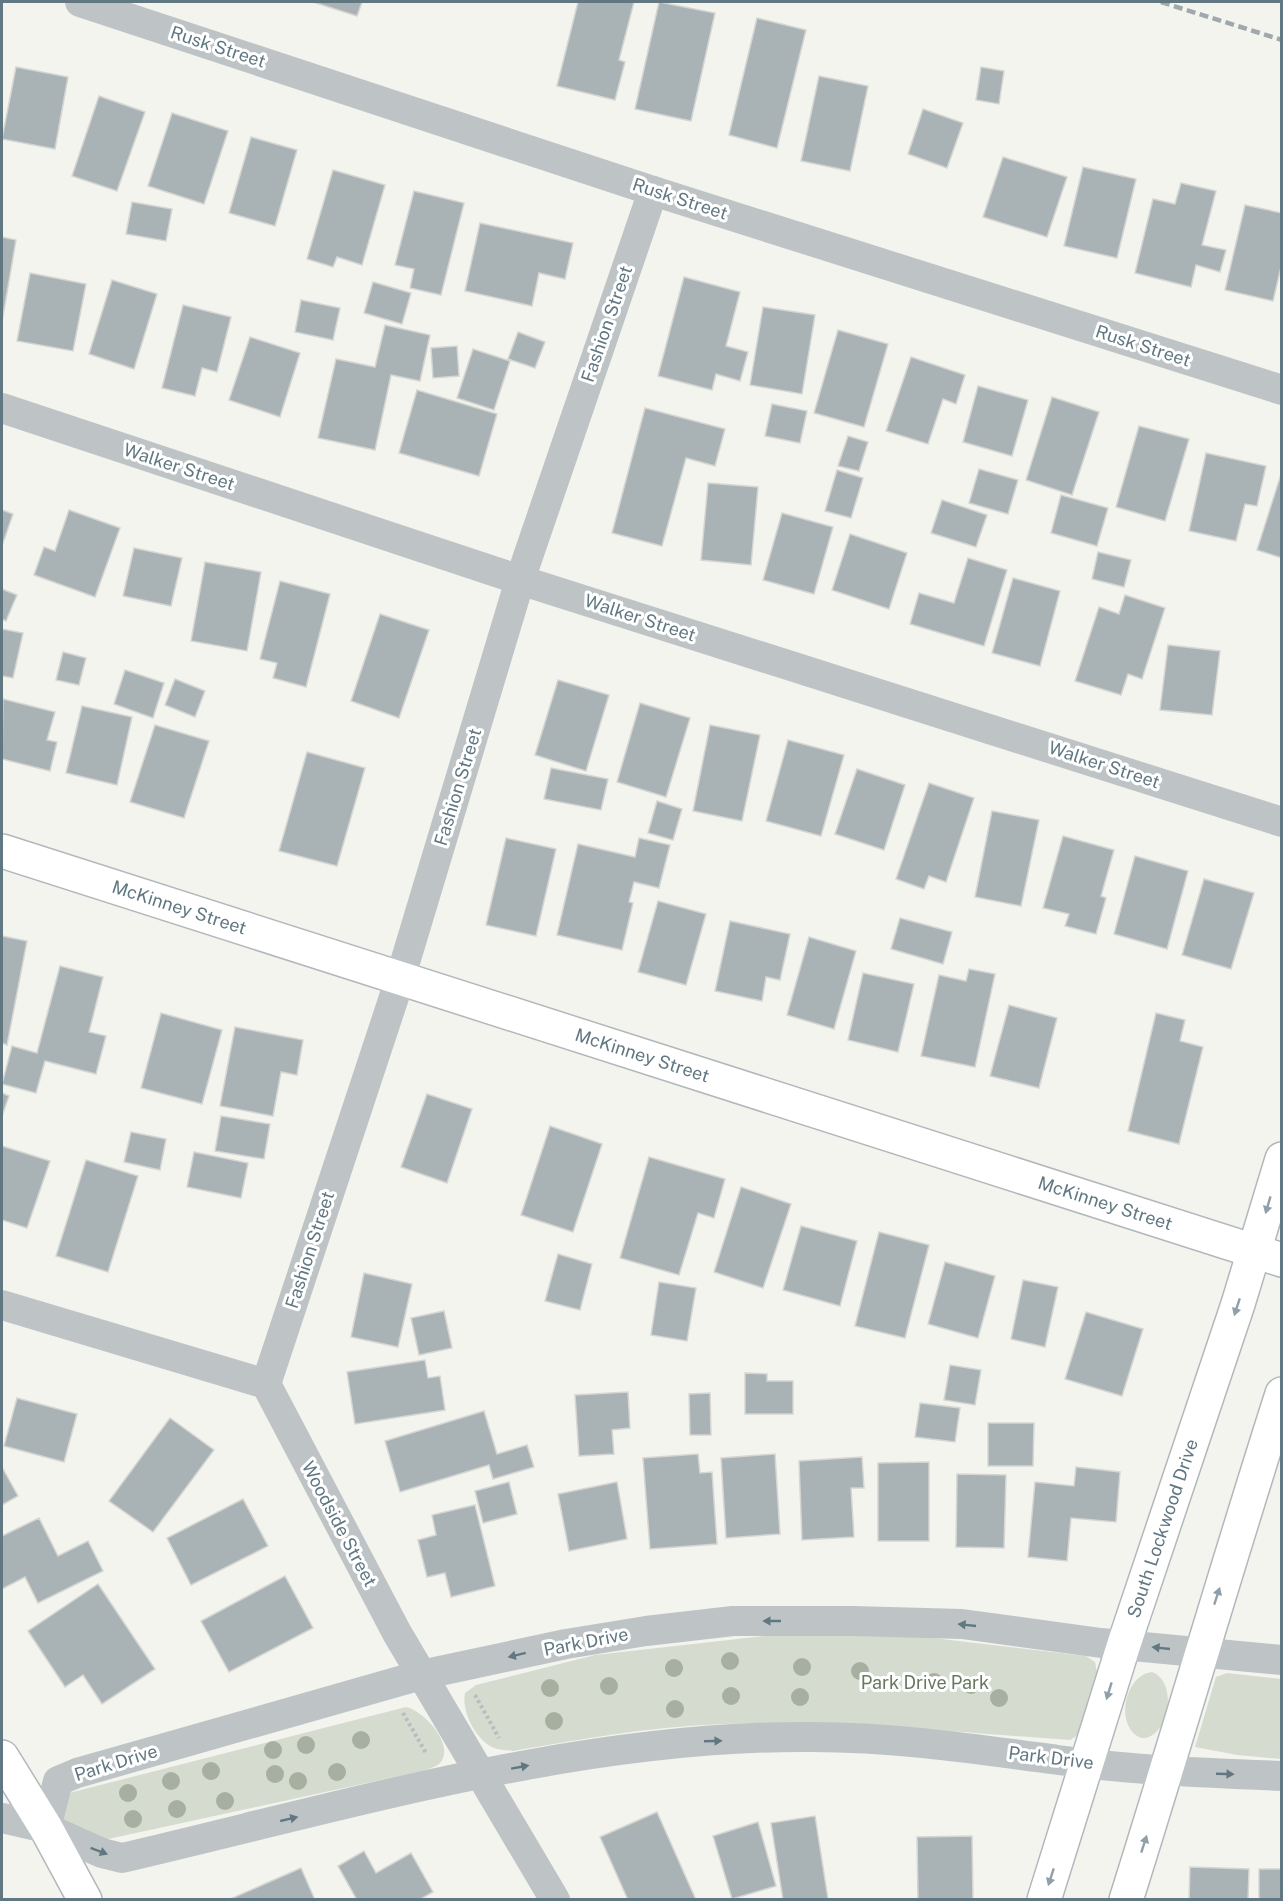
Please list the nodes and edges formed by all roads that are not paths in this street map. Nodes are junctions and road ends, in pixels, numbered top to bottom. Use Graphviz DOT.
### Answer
graph roads {
  1 [pos="80,2"];
  2 [pos="653,190"];
  3 [pos="1281,390"];
  4 [pos="2,408"];
  5 [pos="520,580"];
  6 [pos="1281,822"];
  7 [pos="2,850"];
  8 [pos="399,979"];
  9 [pos="1281,1159"];
  10 [pos="1268,1255"];
  11 [pos="2,1305"];
  12 [pos="266,1384"];
  13 [pos="1281,1394"];
  14 [pos="1124,1644"];
  15 [pos="1200,1652"];
  16 [pos="1281,1660"];
  17 [pos="422,1675"];
  18 [pos="2,1757"];
  19 [pos="1087,1762"];
  20 [pos="1168,1770"];
  21 [pos="480,1775"];
  22 [pos="1281,1776"];
  23 [pos="2,1818"];
  24 [pos="46,1828"];
  25 [pos="85,1899"];
  26 [pos="555,1899"];
  27 [pos="1044,1899"];
  28 [pos="1126,1899"];
  1 -- 2 [label="street, Rusk Street"];
  2 -- 3 [label="street, Rusk Street"];
  2 -- 5 [label="street, Fashion Street"];
  4 -- 5 [label="street, Walker Street"];
  5 -- 6 [label="street, Walker Street"];
  5 -- 8 [label="street, Fashion Street"];
  7 -- 8 [label="street, McKinney Street"];
  8 -- 10 [label="street, McKinney Street"];
  8 -- 12 [label="street, Fashion Street"];
  9 -- 10 [label="street, South Lockwood Drive, one-way"];
  10 -- 14 [label="street, South Lockwood Drive, one-way"];
  11 -- 12 [label="street"];
  12 -- 17 [label="street, Woodside Street"];
  15 -- 13 [label="street, one-way"];
  15 -- 14 [label="street, Park Drive, one-way"];
  14 -- 17 [label="street, Park Drive, one-way"];
  14 -- 19 [label="street, South Lockwood Drive, one-way"];
  15 -- 16 [label="street, Park Drive"];
  15 -- 20 [label="street"];
  17 -- 21 [label="street, Woodside Street"];
  17 -- 24 [label="street, Park Drive"];
  18 -- 24 [label="street"];
  19 -- 20 [label="street, Park Drive"];
  21 -- 19 [label="street, Park Drive, one-way"];
  19 -- 27 [label="street, South Lockwood Drive, one-way"];
  20 -- 22 [label="street, Park Drive, one-way"];
  28 -- 20 [label="street, one-way"];
  24 -- 21 [label="street, Park Drive, one-way"];
  21 -- 26 [label="street, Woodside Street"];
  23 -- 24 [label="street"];
  24 -- 25 [label="street"];
}
